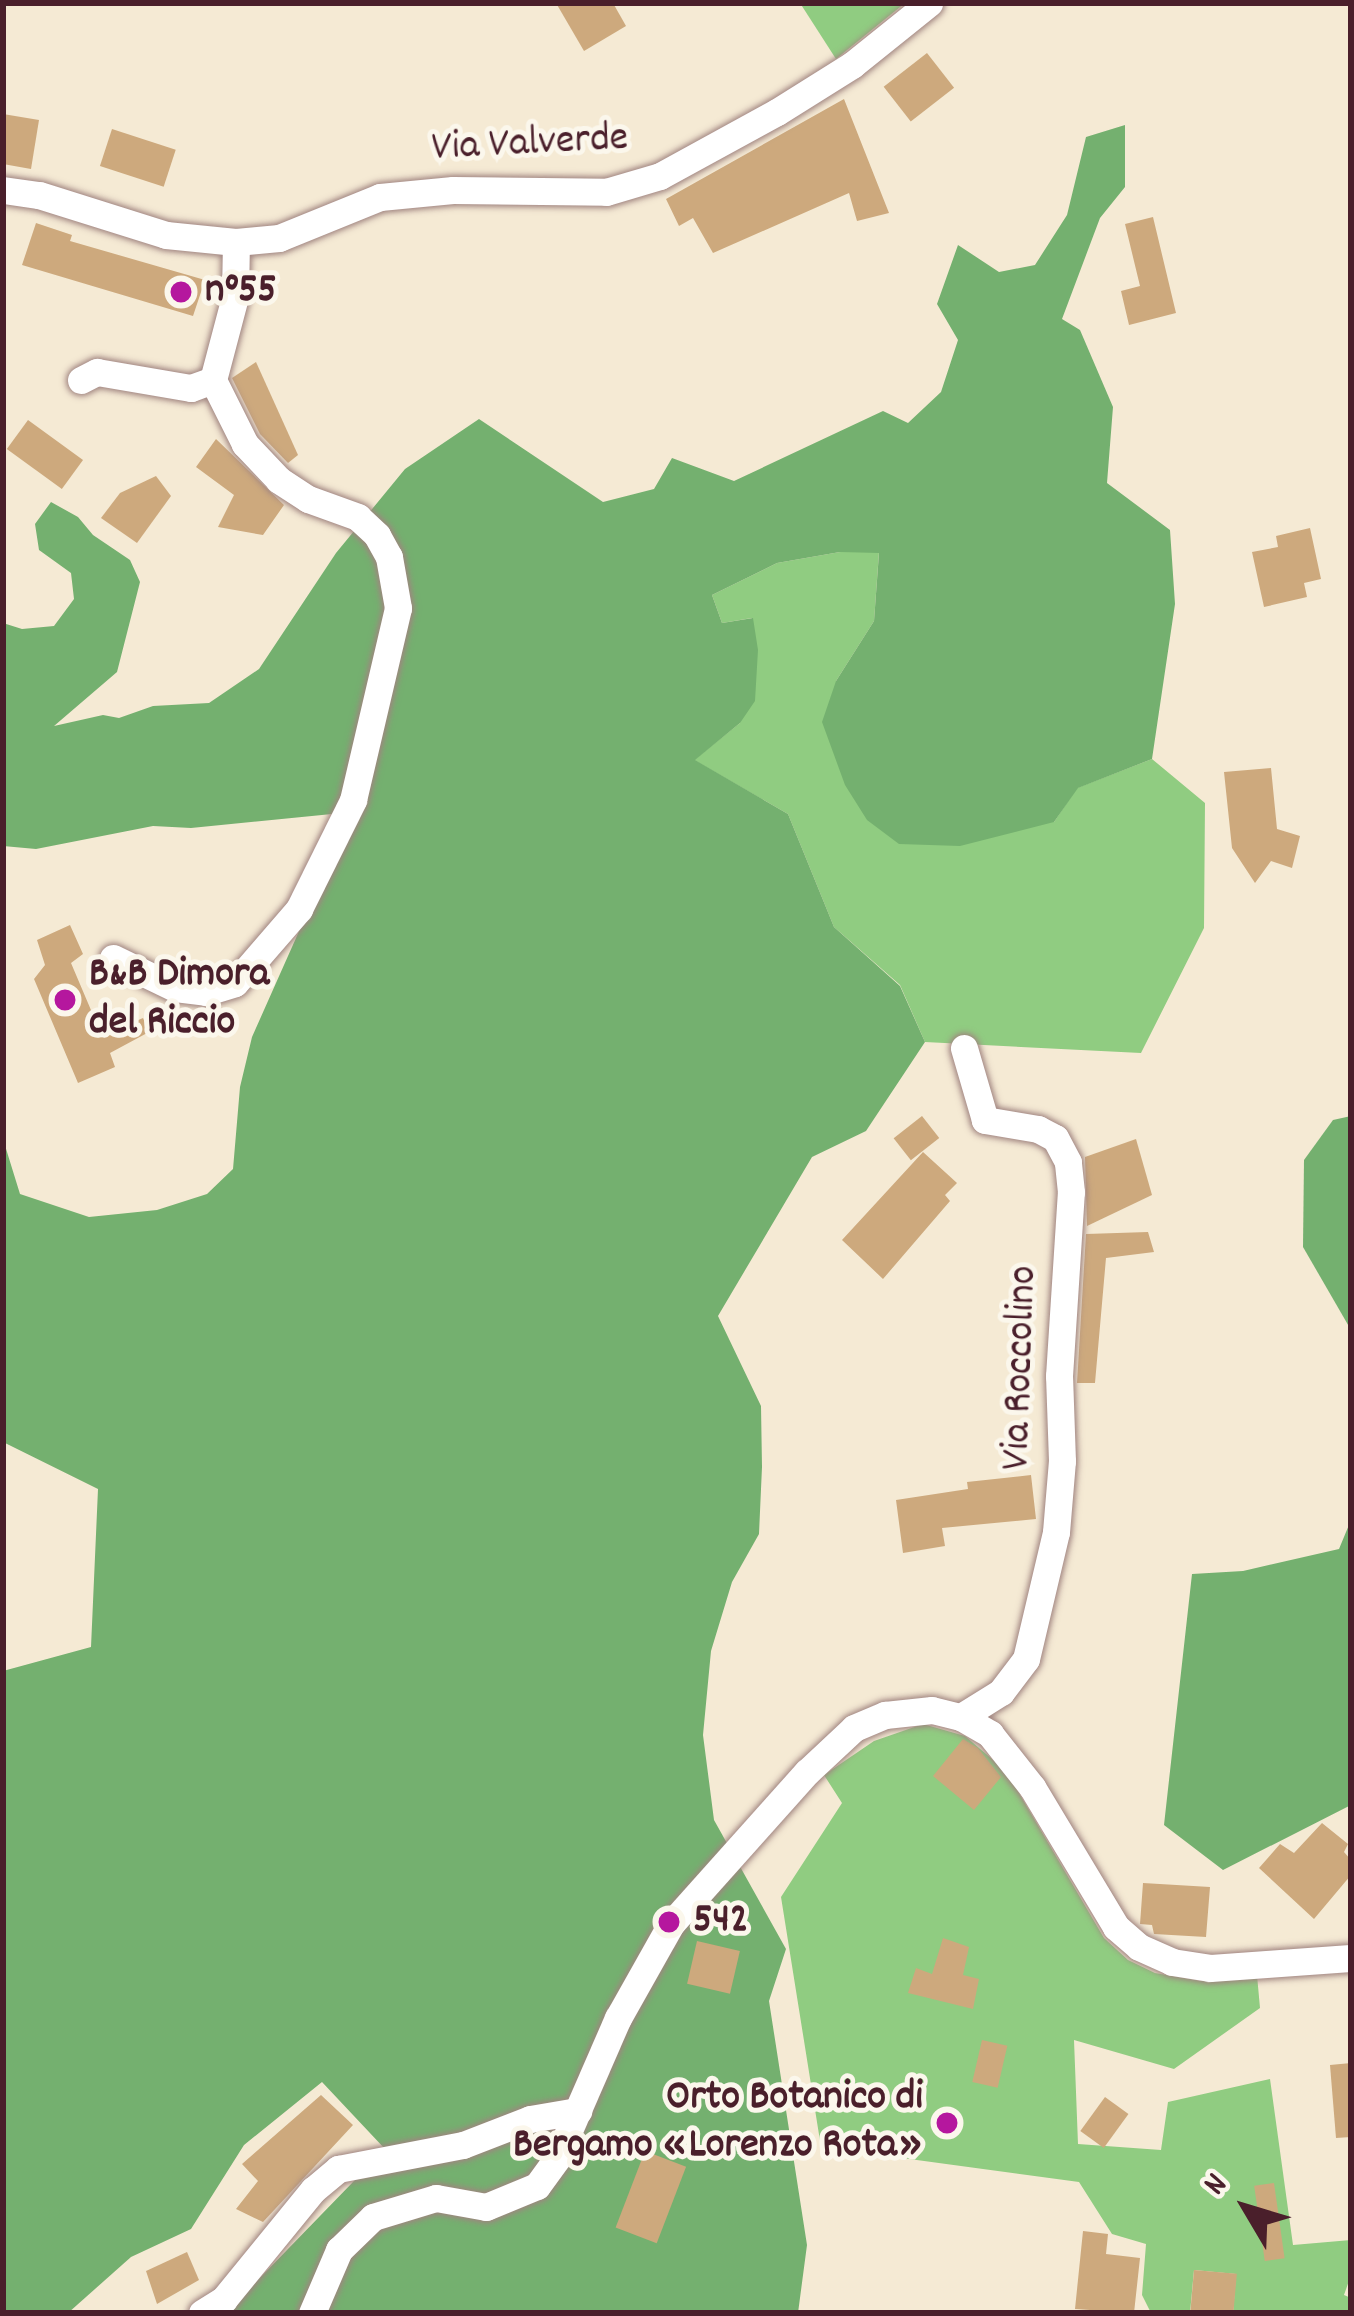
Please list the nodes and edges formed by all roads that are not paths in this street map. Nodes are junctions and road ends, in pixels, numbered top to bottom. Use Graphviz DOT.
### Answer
graph roads {
  1 [pos="929,3"];
  2 [pos="3,190"];
  3 [pos="236,242"];
  4 [pos="81,380"];
  5 [pos="213,380"];
  6 [pos="112,958"];
  7 [pos="964,1048"];
  8 [pos="961,1717"];
  9 [pos="1351,1958"];
  10 [pos="578,2111"];
  11 [pos="202,2313"];
  12 [pos="312,2313"];
  1 -- 3 [label="street, Via Valverde"];
  2 -- 3 [label="street, Via Valverde"];
  3 -- 5 [label="street"];
  4 -- 5 [label="street"];
  5 -- 6 [label="street"];
  7 -- 8 [label="street, Via Roccolino"];
  8 -- 9 [label="street"];
  8 -- 10 [label="street"];
  10 -- 11 [label="street"];
  10 -- 12 [label="street"];
}
